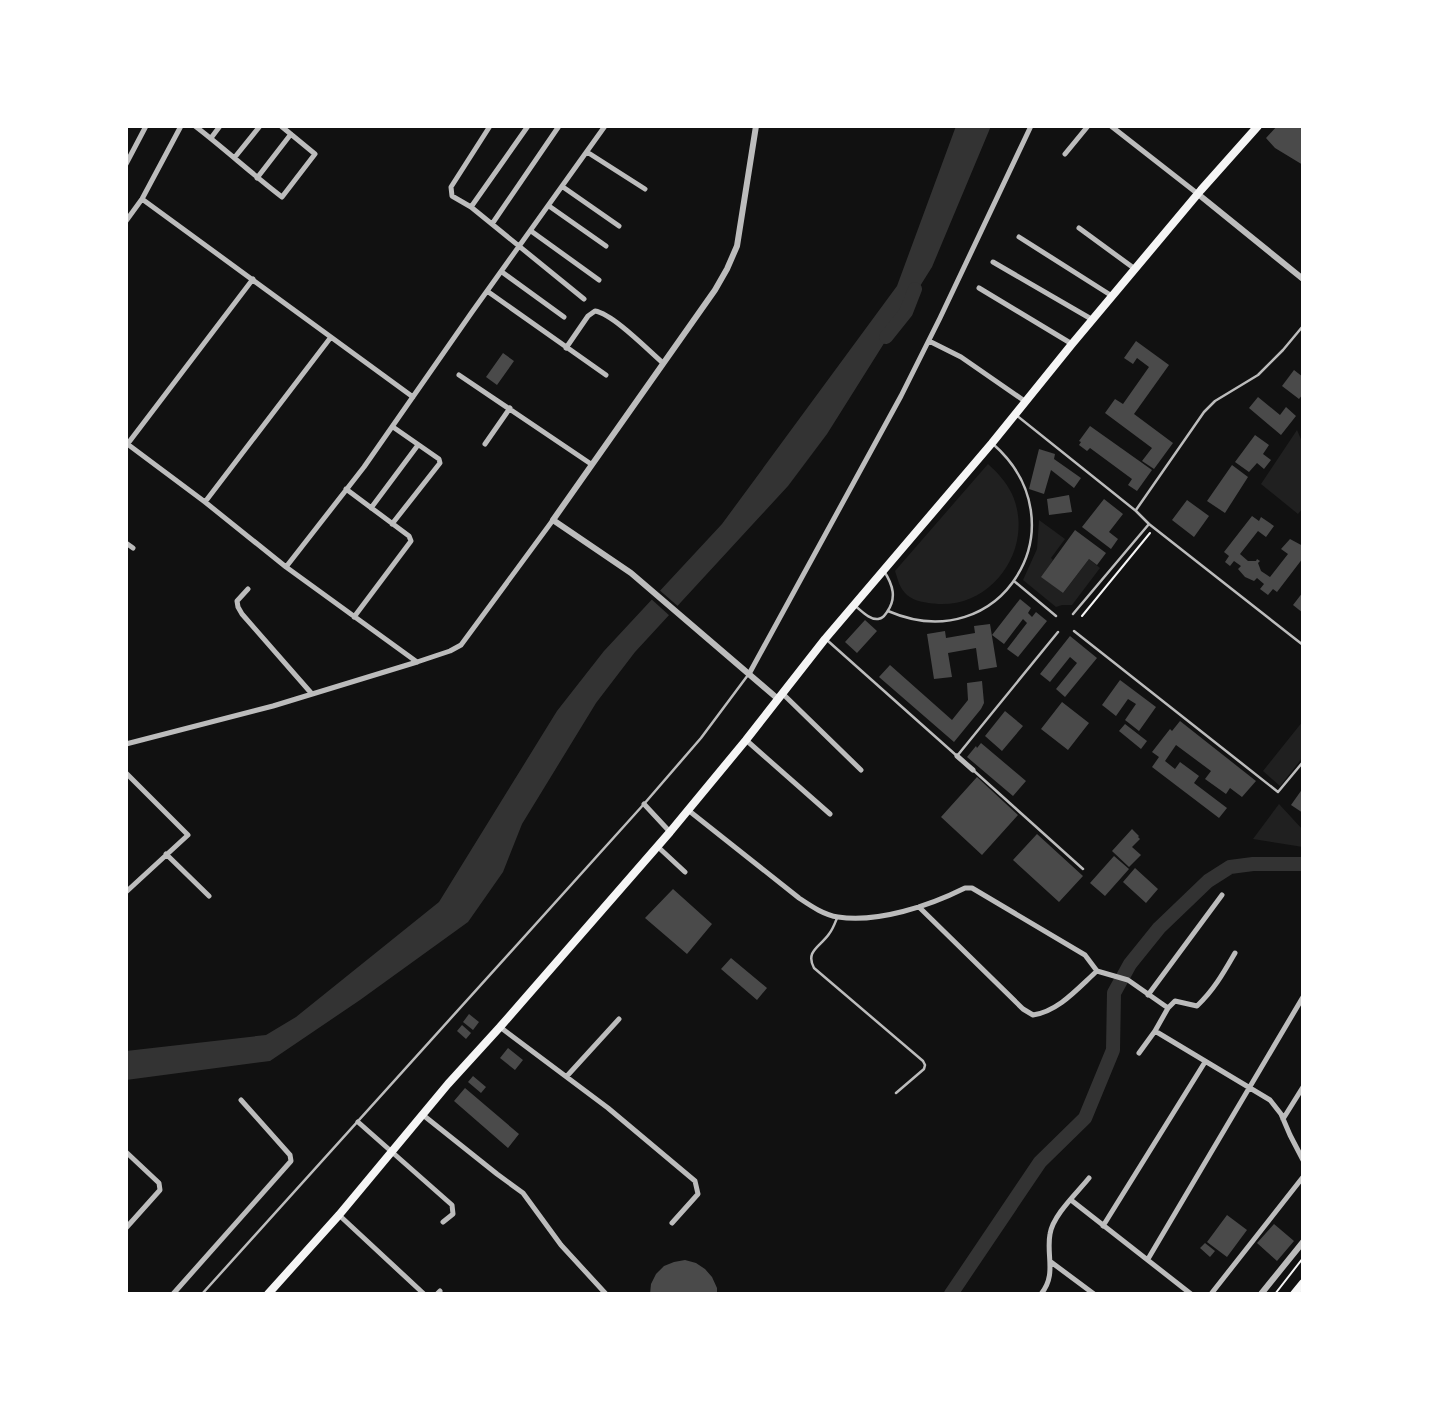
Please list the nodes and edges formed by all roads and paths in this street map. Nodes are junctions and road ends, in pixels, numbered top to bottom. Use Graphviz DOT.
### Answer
graph roads {
  1 [pos="146,126"];
  2 [pos="181,126"];
  3 [pos="195,126"];
  4 [pos="220,126"];
  5 [pos="260,126"];
  6 [pos="281,126"];
  7 [pos="490,126"];
  8 [pos="528,126"];
  9 [pos="559,126"];
  10 [pos="605,126"];
  11 [pos="756,126"];
  12 [pos="1031,126"];
  13 [pos="1088,126"];
  14 [pos="1111,126"];
  15 [pos="1258,126"];
  16 [pos="292,134"];
  17 [pos="211,138"];
  18 [pos="587,152"];
  19 [pos="1065,154"];
  20 [pos="235,158"];
  21 [pos="126,164"];
  22 [pos="257,178"];
  23 [pos="563,187"];
  24 [pos="645,189"];
  25 [pos="1198,194"];
  26 [pos="142,198"];
  27 [pos="549,206"];
  28 [pos="471,207"];
  29 [pos="126,221"];
  30 [pos="492,224"];
  31 [pos="619,226"];
  32 [pos="1079,228"];
  33 [pos="531,231"];
  34 [pos="1019,237"];
  35 [pos="606,246"];
  36 [pos="519,247"];
  37 [pos="993,262"];
  38 [pos="1135,269"];
  39 [pos="502,272"];
  40 [pos="253,279"];
  41 [pos="1303,279"];
  42 [pos="599,280"];
  43 [pos="979,288"];
  44 [pos="486,291"];
  45 [pos="1112,296"];
  46 [pos="584,299"];
  47 [pos="564,317"];
  48 [pos="1093,320"];
  49 [pos="1303,326"];
  50 [pos="331,337"];
  51 [pos="929,341"];
  52 [pos="1072,344"];
  53 [pos="566,348"];
  54 [pos="663,363"];
  55 [pos="460,375"];
  56 [pos="606,375"];
  57 [pos="413,397"];
  58 [pos="1026,402"];
  59 [pos="510,408"];
  60 [pos="1016,415"];
  61 [pos="393,427"];
  62 [pos="992,443"];
  63 [pos="127,444"];
  64 [pos="485,444"];
  65 [pos="418,445"];
  66 [pos="591,464"];
  67 [pos="346,489"];
  68 [pos="205,502"];
  69 [pos="371,508"];
  70 [pos="1136,511"];
  71 [pos="553,520"];
  72 [pos="392,524"];
  73 [pos="1149,524"];
  74 [pos="1154,528"];
  75 [pos="126,543"];
  76 [pos="133,548"];
  77 [pos="286,567"];
  78 [pos="883,570"];
  79 [pos="1014,581"];
  80 [pos="248,589"];
  81 [pos="854,605"];
  82 [pos="888,611"];
  83 [pos="1073,614"];
  84 [pos="1056,616"];
  85 [pos="1082,616"];
  86 [pos="354,617"];
  87 [pos="1074,631"];
  88 [pos="1058,632"];
  89 [pos="825,639"];
  90 [pos="1303,645"];
  91 [pos="417,662"];
  92 [pos="749,674"];
  93 [pos="312,694"];
  94 [pos="780,696"];
  95 [pos="746,740"];
  96 [pos="126,744"];
  97 [pos="957,756"];
  98 [pos="1303,762"];
  99 [pos="861,770"];
  100 [pos="973,770"];
  101 [pos="126,773"];
  102 [pos="643,804"];
  103 [pos="688,810"];
  104 [pos="830,814"];
  105 [pos="670,832"];
  106 [pos="657,846"];
  107 [pos="166,854"];
  108 [pos="1083,869"];
  109 [pos="685,872"];
  110 [pos="126,892"];
  111 [pos="1222,895"];
  112 [pos="209,896"];
  113 [pos="919,907"];
  114 [pos="837,917"];
  115 [pos="1235,953"];
  116 [pos="1097,971"];
  117 [pos="1148,995"];
  118 [pos="1303,997"];
  119 [pos="1168,1007"];
  120 [pos="619,1019"];
  121 [pos="500,1027"];
  122 [pos="1155,1031"];
  123 [pos="1139,1053"];
  124 [pos="1205,1062"];
  125 [pos="567,1076"];
  126 [pos="1303,1087"];
  127 [pos="1250,1088"];
  128 [pos="896,1093"];
  129 [pos="241,1100"];
  130 [pos="423,1115"];
  131 [pos="1283,1119"];
  132 [pos="358,1122"];
  133 [pos="391,1151"];
  134 [pos="126,1152"];
  135 [pos="1303,1160"];
  136 [pos="1303,1177"];
  137 [pos="1089,1178"];
  138 [pos="1071,1200"];
  139 [pos="339,1215"];
  140 [pos="443,1222"];
  141 [pos="672,1223"];
  142 [pos="1103,1226"];
  143 [pos="126,1228"];
  144 [pos="1303,1242"];
  145 [pos="1303,1258"];
  146 [pos="1148,1259"];
  147 [pos="1051,1262"];
  148 [pos="1303,1283"];
  149 [pos="173,1294"];
  150 [pos="202,1294"];
  151 [pos="268,1294"];
  152 [pos="424,1294"];
  153 [pos="606,1294"];
  154 [pos="1041,1294"];
  155 [pos="1094,1294"];
  156 [pos="1191,1294"];
  157 [pos="1212,1294"];
  158 [pos="1261,1294"];
  159 [pos="1275,1294"];
  160 [pos="1294,1294"];
  1 -- 21 [label="street"];
  2 -- 26 [label="street"];
  3 -- 17 [label="street"];
  4 -- 17 [label="street"];
  5 -- 20 [label="street"];
  6 -- 16 [label="street"];
  7 -- 28 [label="street"];
  8 -- 28 [label="street"];
  9 -- 30 [label="street"];
  10 -- 18 [label="street"];
  11 -- 54 [label="street"];
  12 -- 51 [label="street"];
  13 -- 19 [label="street"];
  14 -- 25 [label="street"];
  15 -- 25 [label="main road"];
  16 -- 22 [label="street"];
  16 -- 22 [label="street"];
  17 -- 20 [label="street"];
  18 -- 23 [label="street"];
  18 -- 24 [label="street"];
  20 -- 22 [label="street"];
  23 -- 27 [label="street"];
  23 -- 31 [label="street"];
  25 -- 38 [label="main road"];
  25 -- 41 [label="street"];
  26 -- 29 [label="street"];
  26 -- 40 [label="street"];
  27 -- 33 [label="street"];
  27 -- 35 [label="street"];
  28 -- 30 [label="street"];
  30 -- 36 [label="street"];
  32 -- 38 [label="street"];
  33 -- 36 [label="street"];
  33 -- 42 [label="street"];
  34 -- 45 [label="street"];
  36 -- 39 [label="street"];
  36 -- 46 [label="street"];
  37 -- 48 [label="street"];
  38 -- 45 [label="main road"];
  39 -- 44 [label="street"];
  39 -- 47 [label="street"];
  40 -- 50 [label="street"];
  40 -- 63 [label="street"];
  43 -- 52 [label="street"];
  44 -- 53 [label="street"];
  44 -- 57 [label="street"];
  45 -- 48 [label="main road"];
  48 -- 52 [label="main road"];
  49 -- 70 [label="lane"];
  50 -- 57 [label="street"];
  50 -- 68 [label="street"];
  51 -- 58 [label="street"];
  51 -- 92 [label="street"];
  52 -- 58 [label="main road"];
  53 -- 54 [label="street"];
  53 -- 56 [label="street"];
  54 -- 66 [label="street"];
  55 -- 59 [label="street"];
  57 -- 61 [label="street"];
  58 -- 60 [label="main road"];
  59 -- 64 [label="street"];
  59 -- 66 [label="street"];
  60 -- 62 [label="main road"];
  60 -- 70 [label="lane"];
  61 -- 65 [label="street"];
  61 -- 67 [label="street"];
  62 -- 78 [label="main road"];
  62 -- 79 [label="lane"];
  63 -- 68 [label="street"];
  65 -- 69 [label="street"];
  65 -- 72 [label="street"];
  66 -- 71 [label="street"];
  67 -- 69 [label="street"];
  67 -- 77 [label="street"];
  68 -- 77 [label="street"];
  69 -- 72 [label="street"];
  70 -- 73 [label="lane"];
  71 -- 91 [label="street"];
  71 -- 92 [label="street"];
  72 -- 86 [label="street"];
  73 -- 74 [label="lane"];
  73 -- 83 [label="lane"];
  74 -- 85 [label="path"];
  74 -- 90 [label="lane"];
  75 -- 76 [label="street"];
  77 -- 86 [label="street"];
  78 -- 81 [label="main road"];
  78 -- 82 [label="lane"];
  79 -- 82 [label="lane"];
  79 -- 84 [label="lane"];
  80 -- 93 [label="street"];
  81 -- 82 [label="lane"];
  81 -- 89 [label="main road"];
  86 -- 91 [label="street"];
  87 -- 98 [label="lane"];
  88 -- 97 [label="lane"];
  89 -- 94 [label="main road"];
  89 -- 97 [label="lane"];
  91 -- 93 [label="street"];
  92 -- 94 [label="street"];
  92 -- 102 [label="lane"];
  93 -- 96 [label="street"];
  94 -- 95 [label="main road"];
  94 -- 99 [label="street"];
  95 -- 103 [label="main road"];
  95 -- 104 [label="street"];
  97 -- 100 [label="street"];
  100 -- 108 [label="lane"];
  101 -- 107 [label="street"];
  102 -- 105 [label="street"];
  102 -- 132 [label="lane"];
  103 -- 105 [label="main road"];
  103 -- 114 [label="street"];
  105 -- 106 [label="main road"];
  106 -- 109 [label="street"];
  106 -- 121 [label="main road"];
  107 -- 110 [label="street"];
  107 -- 112 [label="street"];
  111 -- 117 [label="street"];
  113 -- 114 [label="street"];
  113 -- 116 [label="street"];
  113 -- 116 [label="street"];
  114 -- 128 [label="lane"];
  115 -- 119 [label="street"];
  116 -- 117 [label="street"];
  117 -- 119 [label="street"];
  118 -- 127 [label="street"];
  119 -- 122 [label="street"];
  120 -- 125 [label="street"];
  121 -- 125 [label="street"];
  121 -- 130 [label="main road"];
  122 -- 123 [label="street"];
  122 -- 124 [label="street"];
  124 -- 127 [label="street"];
  124 -- 142 [label="street"];
  125 -- 141 [label="street"];
  126 -- 131 [label="street"];
  127 -- 131 [label="street"];
  127 -- 146 [label="street"];
  129 -- 149 [label="street"];
  130 -- 133 [label="main road"];
  130 -- 153 [label="street"];
  131 -- 135 [label="street"];
  132 -- 133 [label="street"];
  132 -- 150 [label="lane"];
  133 -- 139 [label="main road"];
  133 -- 140 [label="street"];
  134 -- 143 [label="street"];
  136 -- 157 [label="street"];
  137 -- 138 [label="street"];
  138 -- 142 [label="street"];
  138 -- 147 [label="street"];
  139 -- 151 [label="main road"];
  139 -- 152 [label="street"];
  142 -- 146 [label="street"];
  144 -- 158 [label="street"];
  145 -- 159 [label="path"];
  146 -- 156 [label="street"];
  147 -- 154 [label="street"];
  147 -- 155 [label="street"];
  148 -- 160 [label="main road"];
}
